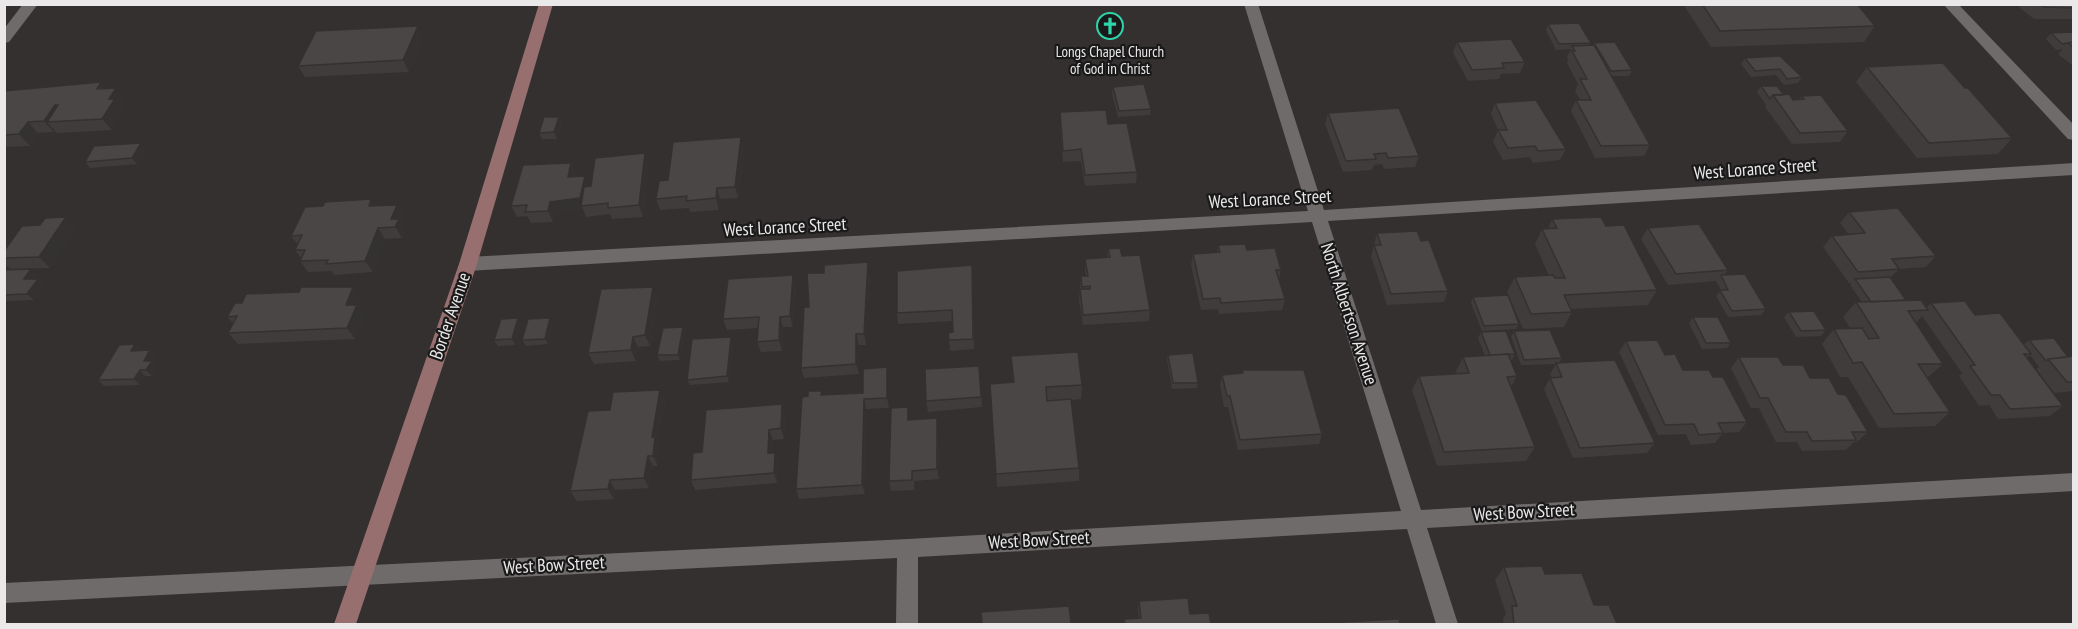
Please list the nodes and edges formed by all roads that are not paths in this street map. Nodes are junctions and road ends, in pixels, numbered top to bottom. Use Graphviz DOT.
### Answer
graph roads {
  1 [pos="31,4"];
  2 [pos="546,4"];
  3 [pos="1251,4"];
  4 [pos="1950,4"];
  5 [pos="4,39"];
  6 [pos="2073,135"];
  7 [pos="2073,169"];
  8 [pos="1318,216"];
  9 [pos="468,264"];
  10 [pos="2073,482"];
  11 [pos="1413,518"];
  12 [pos="908,548"];
  13 [pos="361,574"];
  14 [pos="4,593"];
  15 [pos="345,624"];
  16 [pos="908,624"];
  17 [pos="1447,624"];
  1 -- 5 [label="street"];
  2 -- 9 [label="street, Border Avenue"];
  3 -- 8 [label="street, North Albertson Avenue"];
  4 -- 6 [label="street"];
  7 -- 8 [label="street, West Lorance Street"];
  8 -- 9 [label="street, West Lorance Street"];
  8 -- 11 [label="street, North Albertson Avenue"];
  9 -- 13 [label="street, Border Avenue"];
  10 -- 11 [label="street, West Bow Street"];
  11 -- 12 [label="street, West Bow Street"];
  11 -- 17 [label="street, North Albertson Avenue"];
  12 -- 13 [label="street, West Bow Street"];
  12 -- 16 [label="street"];
  13 -- 14 [label="street, West Bow Street"];
  13 -- 15 [label="street, Border Avenue"];
}
